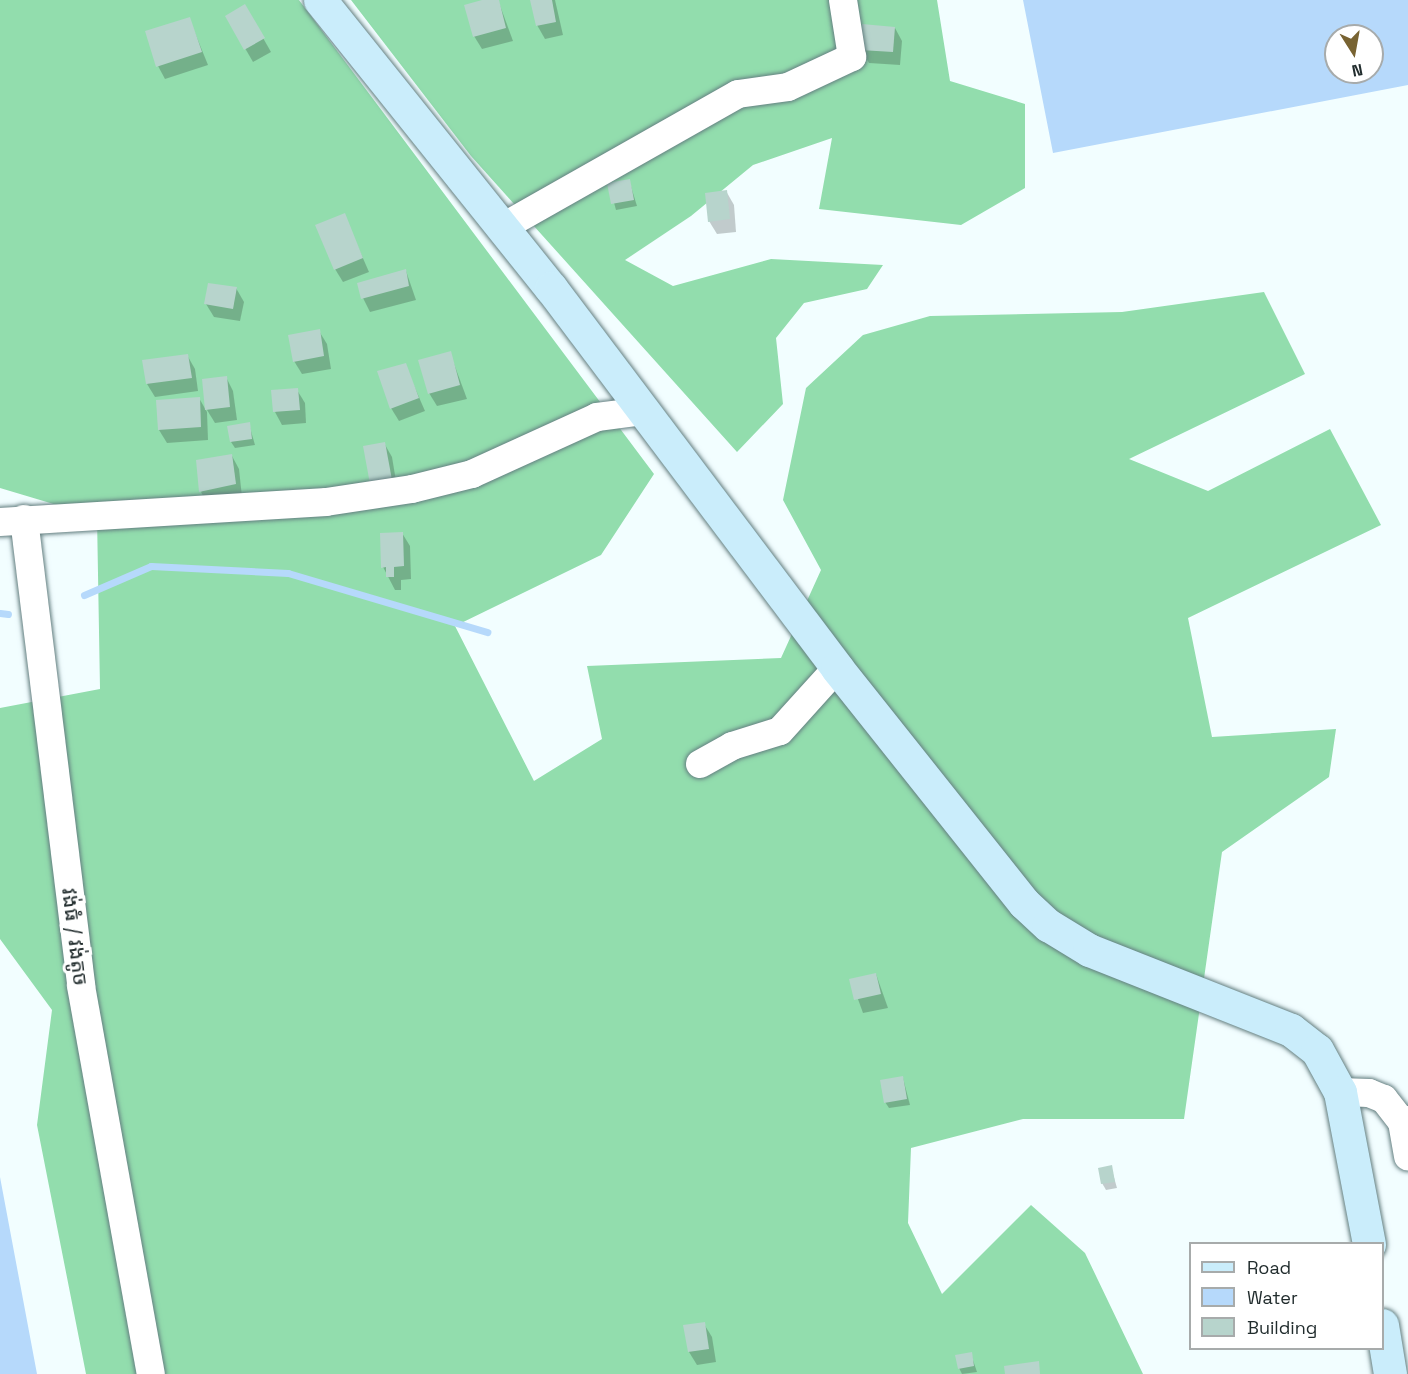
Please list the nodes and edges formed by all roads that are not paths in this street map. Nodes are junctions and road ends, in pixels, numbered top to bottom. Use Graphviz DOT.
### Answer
graph roads {
  1 [pos="320,0"];
  2 [pos="843,0"];
  3 [pos="503,227"];
  4 [pos="643,411"];
  5 [pos="12,520"];
  6 [pos="837,668"];
  7 [pos="700,764"];
  8 [pos="1340,1092"];
  9 [pos="1405,1121"];
  10 [pos="1408,1156"];
  11 [pos="1369,1242"];
  12 [pos="1384,1332"];
  13 [pos="151,1374"];
  14 [pos="1390,1374"];
  1 -- 3 [label="main road"];
  2 -- 3 [label="street"];
  3 -- 4 [label="main road"];
  4 -- 5 [label="street"];
  4 -- 6 [label="main road"];
  5 -- 13 [label="street, វង់ធំ / វង់តូច"];
  6 -- 7 [label="street"];
  6 -- 8 [label="main road"];
  8 -- 9 [label="street"];
  8 -- 11 [label="main road"];
  9 -- 10 [label="street"];
  12 -- 14 [label="main road"];
}
